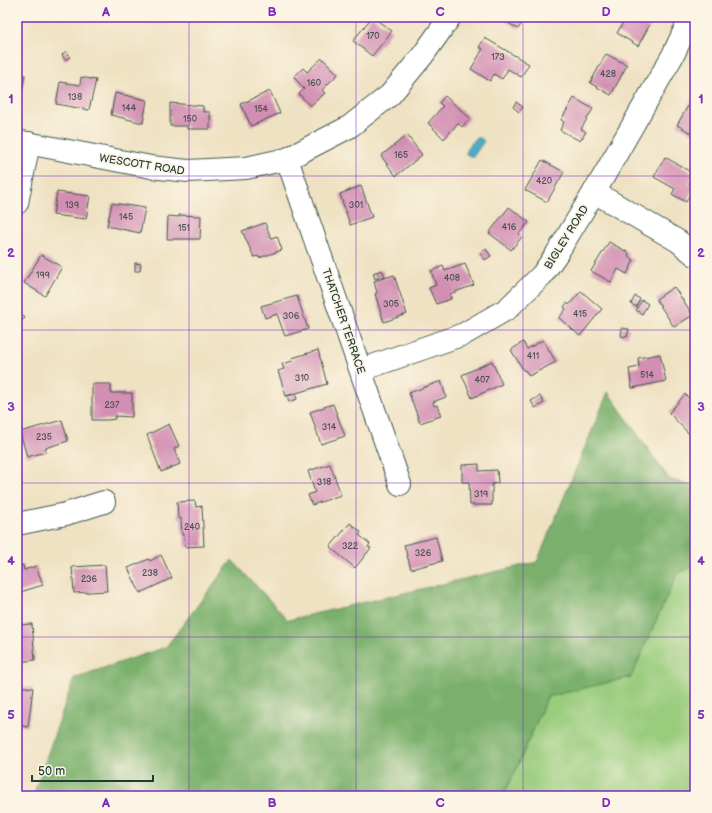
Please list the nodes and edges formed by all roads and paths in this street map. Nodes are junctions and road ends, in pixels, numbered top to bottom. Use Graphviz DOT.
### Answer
graph roads {
  1 [pos="450,17"];
  2 [pos="691,17"];
  3 [pos="23,142"];
  4 [pos="288,159"];
  5 [pos="594,192"];
  6 [pos="17,203"];
  7 [pos="695,255"];
  8 [pos="361,370"];
  9 [pos="400,484"];
  10 [pos="104,502"];
  11 [pos="17,524"];
  1 -- 4 [label="street, WESCOTT ROAD"];
  2 -- 5 [label="street, BIGLEY ROAD"];
  3 -- 4 [label="street, WESCOTT ROAD"];
  3 -- 6 [label="street"];
  4 -- 8 [label="street, THATCHER TERRACE"];
  5 -- 7 [label="street"];
  5 -- 8 [label="street, BIGLEY ROAD"];
  8 -- 9 [label="street, THATCHER TERRACE"];
  10 -- 11 [label="street"];
}
